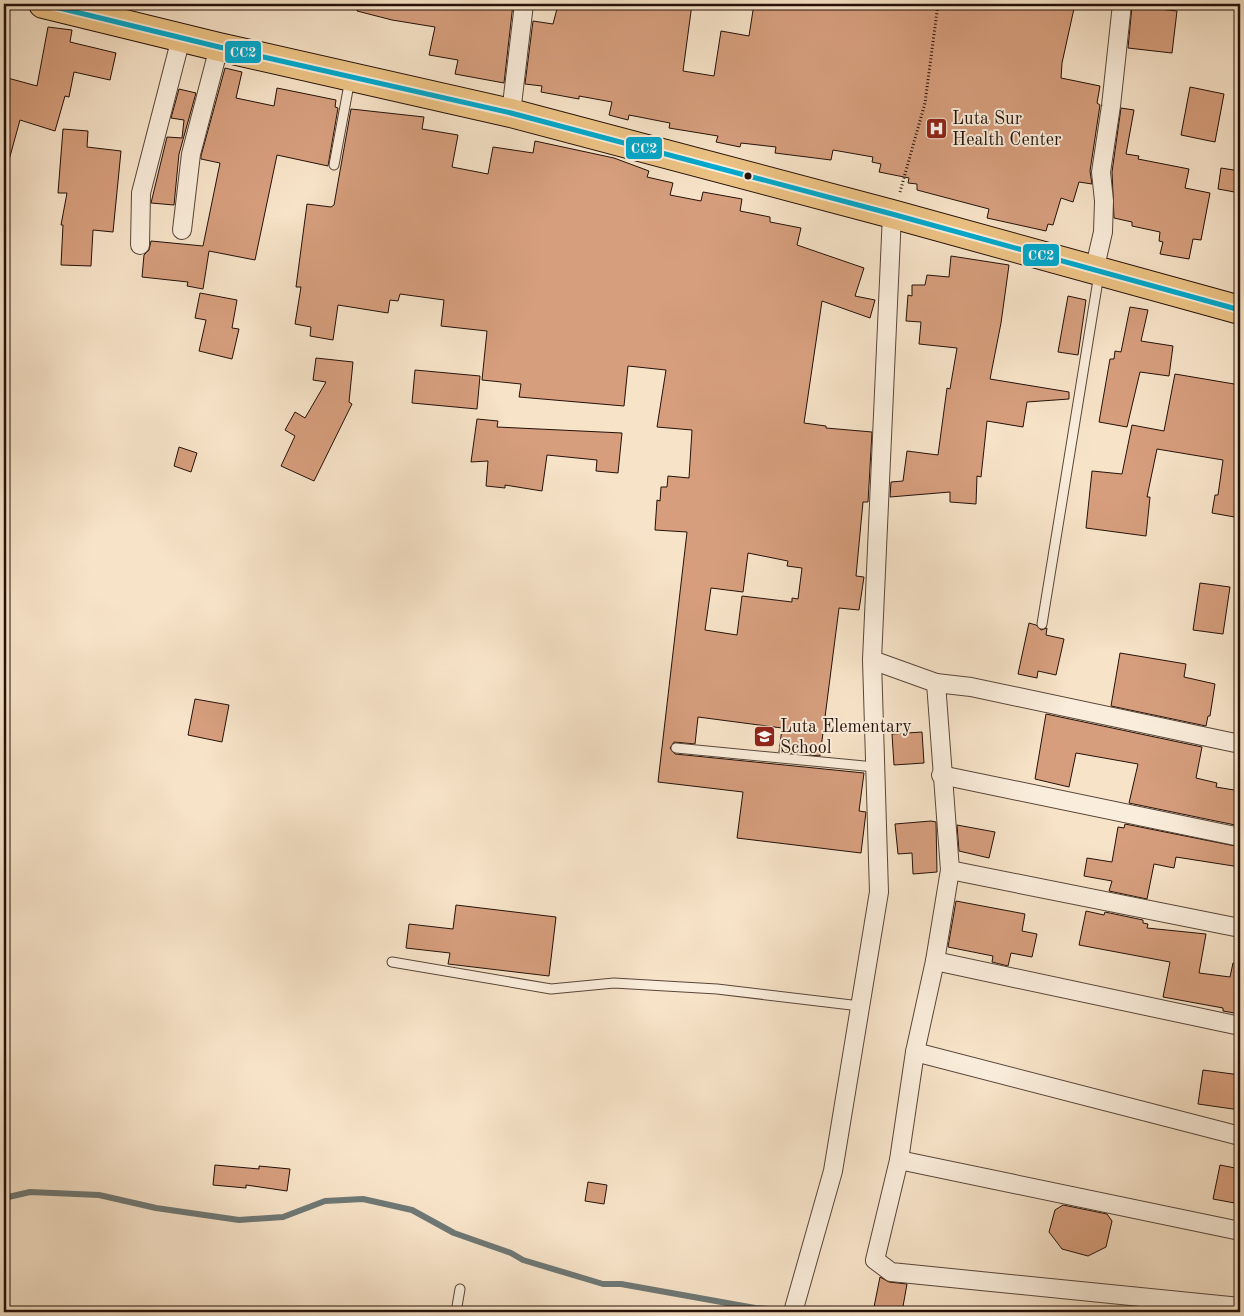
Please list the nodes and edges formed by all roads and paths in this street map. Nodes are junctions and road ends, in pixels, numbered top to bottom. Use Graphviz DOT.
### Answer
graph roads {
  1 [pos="43,4"];
  2 [pos="524,4"];
  3 [pos="938,4"];
  4 [pos="1122,4"];
  5 [pos="181,38"];
  6 [pos="219,47"];
  7 [pos="351,77"];
  8 [pos="511,113"];
  9 [pos="334,165"];
  10 [pos="892,214"];
  11 [pos="182,230"];
  12 [pos="140,245"];
  13 [pos="1097,271"];
  14 [pos="1240,310"];
  15 [pos="1042,624"];
  16 [pos="872,660"];
  17 [pos="936,683"];
  18 [pos="1240,744"];
  19 [pos="676,748"];
  20 [pos="875,767"];
  21 [pos="942,775"];
  22 [pos="1240,837"];
  23 [pos="950,870"];
  24 [pos="1240,928"];
  25 [pos="934,961"];
  26 [pos="392,962"];
  27 [pos="860,1006"];
  28 [pos="1240,1026"];
  29 [pos="915,1052"];
  30 [pos="1240,1136"];
  31 [pos="899,1160"];
  32 [pos="1240,1231"];
  33 [pos="460,1289"];
  34 [pos="1240,1307"];
  35 [pos="456,1312"];
  36 [pos="793,1312"];
  1 -- 5 [label="highway"];
  2 -- 8 [label="street"];
  3 -- 10 [label="path"];
  4 -- 13 [label="street"];
  5 -- 6 [label="highway"];
  5 -- 12 [label="street"];
  6 -- 7 [label="highway"];
  6 -- 11 [label="street"];
  7 -- 8 [label="highway"];
  7 -- 9 [label="lane"];
  8 -- 10 [label="highway"];
  10 -- 13 [label="highway"];
  10 -- 16 [label="street"];
  13 -- 14 [label="highway"];
  13 -- 15 [label="lane"];
  16 -- 17 [label="street"];
  16 -- 20 [label="street"];
  17 -- 18 [label="street"];
  17 -- 21 [label="street"];
  19 -- 20 [label="lane"];
  20 -- 27 [label="street"];
  21 -- 22 [label="street"];
  21 -- 23 [label="street"];
  23 -- 24 [label="street"];
  23 -- 25 [label="street"];
  25 -- 28 [label="street"];
  25 -- 29 [label="street"];
  26 -- 27 [label="lane"];
  27 -- 36 [label="street"];
  29 -- 30 [label="street"];
  29 -- 31 [label="street"];
  31 -- 32 [label="street"];
  31 -- 34 [label="street"];
  33 -- 35 [label="lane"];
}
